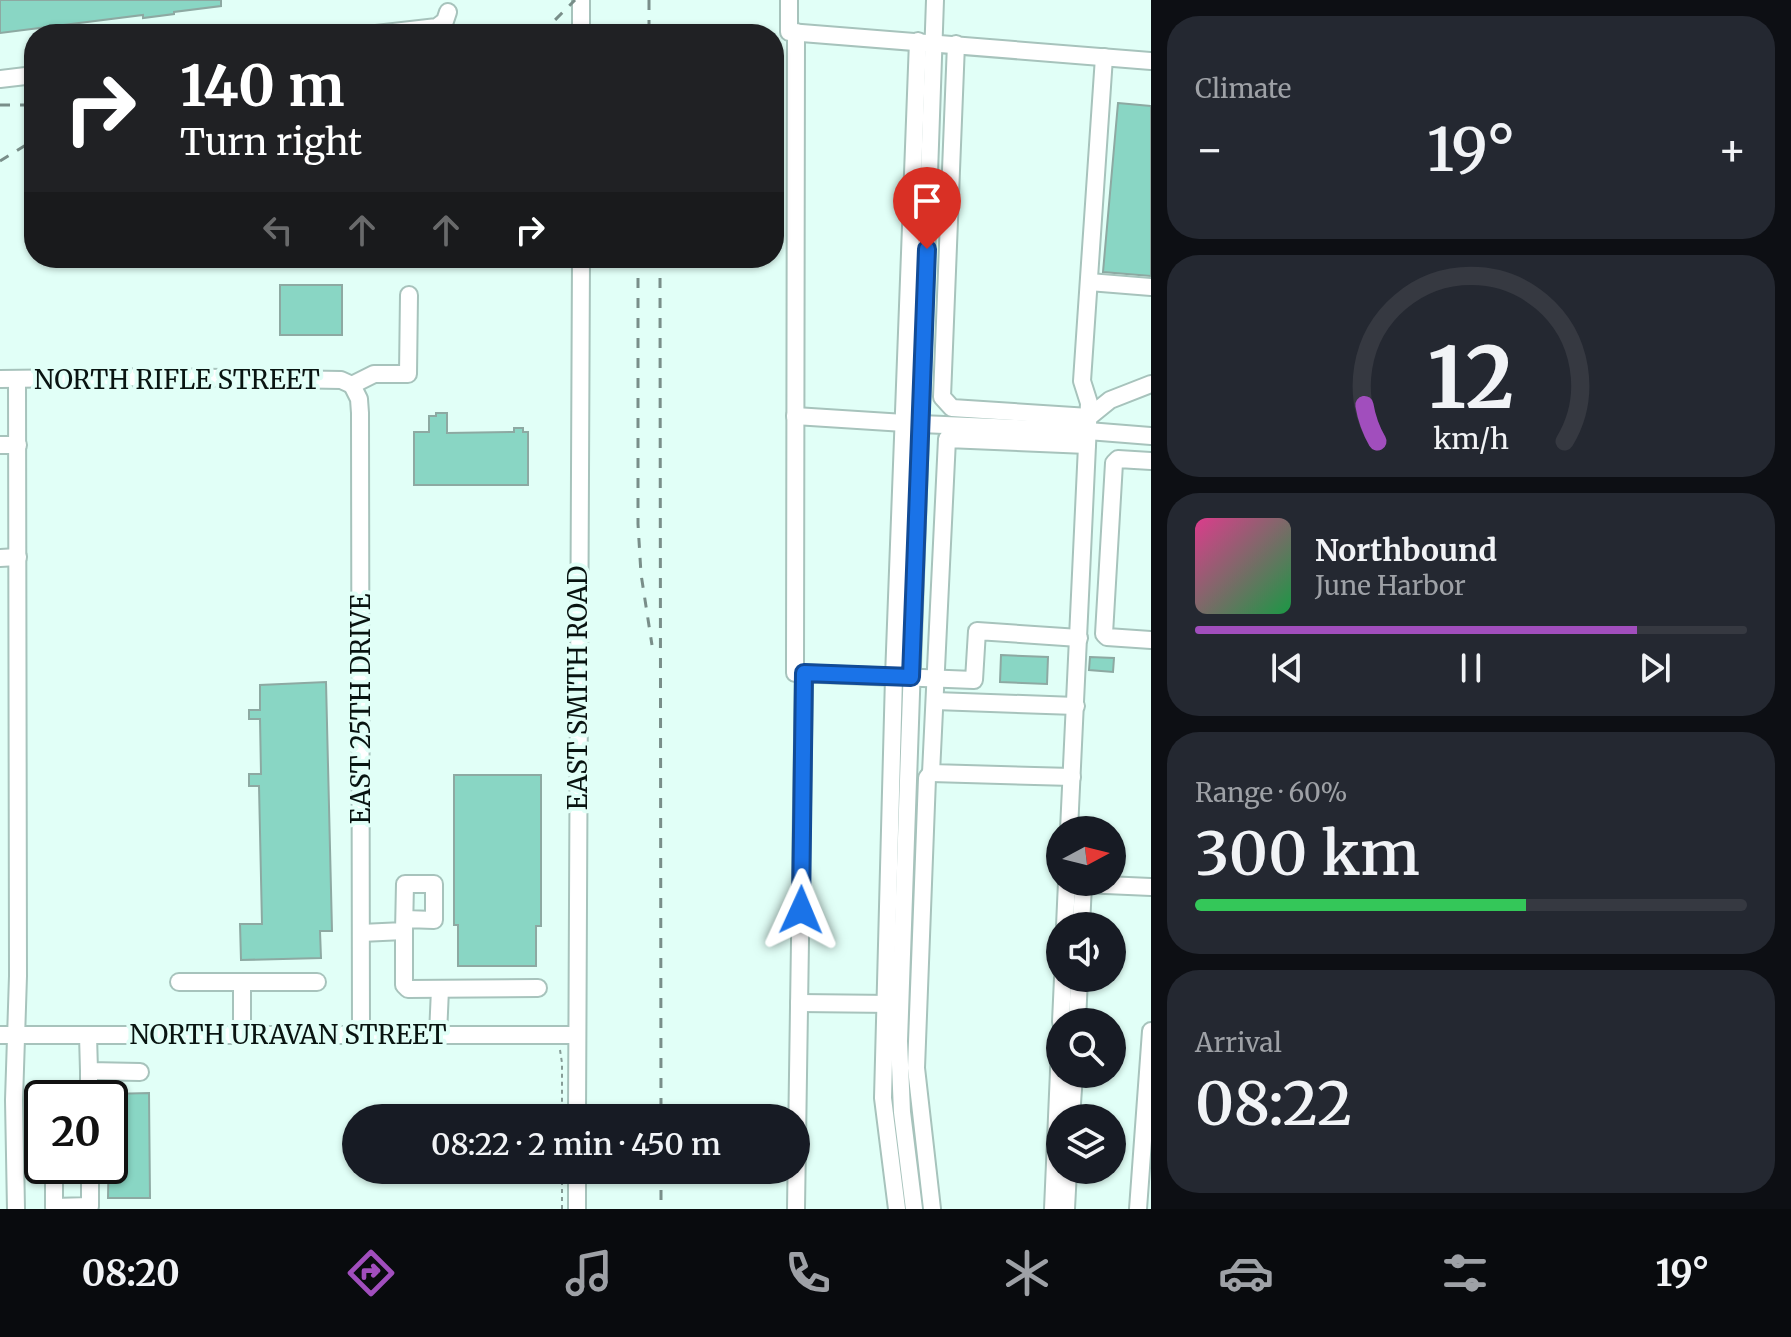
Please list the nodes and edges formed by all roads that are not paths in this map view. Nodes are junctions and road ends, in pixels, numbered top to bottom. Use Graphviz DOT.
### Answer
graph roads {
  1 [pos="581,0"];
  2 [pos="789,0"];
  3 [pos="935,0"];
  4 [pos="448,12"];
  5 [pos="441,24"];
  6 [pos="581,24"];
  7 [pos="796,32"];
  8 [pos="926,42"];
  9 [pos="956,44"];
  10 [pos="1104,57"];
  11 [pos="1151,61"];
  12 [pos="24,76"];
  13 [pos="0,79"];
  14 [pos="581,268"];
  15 [pos="1089,282"];
  16 [pos="1151,287"];
  17 [pos="409,295"];
  18 [pos="0,379"];
  19 [pos="17,379"];
  20 [pos="1151,384"];
  21 [pos="352,385"];
  22 [pos="795,416"];
  23 [pos="912,423"];
  24 [pos="1088,431"];
  25 [pos="1151,436"];
  26 [pos="0,445"];
  27 [pos="18,445"];
  28 [pos="1151,461"];
  29 [pos="18,557"];
  30 [pos="0,558"];
  31 [pos="1079,638"];
  32 [pos="1151,640"];
  33 [pos="0,661"];
  34 [pos="19,661"];
  35 [pos="804,673"];
  36 [pos="902,677"];
  37 [pos="936,678"];
  38 [pos="935,701"];
  39 [pos="1076,706"];
  40 [pos="931,773"];
  41 [pos="1072,777"];
  42 [pos="899,814"];
  43 [pos="926,816"];
  44 [pos="1070,816"];
  45 [pos="1126,886"];
  46 [pos="1151,887"];
  47 [pos="361,933"];
  48 [pos="179,982"];
  49 [pos="242,982"];
  50 [pos="317,982"];
  51 [pos="538,988"];
  52 [pos="440,989"];
  53 [pos="799,1003"];
  54 [pos="893,1004"];
  55 [pos="919,1004"];
  56 [pos="1151,1031"];
  57 [pos="0,1035"];
  58 [pos="17,1035"];
  59 [pos="88,1035"];
  60 [pos="242,1035"];
  61 [pos="361,1035"];
  62 [pos="438,1035"];
  63 [pos="577,1035"];
  64 [pos="89,1071"];
  65 [pos="140,1072"];
  66 [pos="89,1080"];
  67 [pos="7,1087"];
  68 [pos="1058,1088"];
  69 [pos="577,1104"];
  70 [pos="54,1184"];
  71 [pos="90,1184"];
  72 [pos="577,1184"];
  73 [pos="1067,1184"];
  74 [pos="16,1209"];
  75 [pos="577,1209"];
  76 [pos="796,1209"];
  77 [pos="897,1209"];
  78 [pos="914,1209"];
  79 [pos="932,1209"];
  80 [pos="1053,1209"];
  81 [pos="1066,1209"];
  82 [pos="1138,1209"];
  1 -- 6 [label="street"];
  2 -- 7 [label="street"];
  3 -- 8 [label="street"];
  4 -- 5 [label="street"];
  7 -- 8 [label="street"];
  7 -- 22 [label="street"];
  8 -- 9 [label="street"];
  8 -- 23 [label="street"];
  9 -- 10 [label="street"];
  9 -- 24 [label="street"];
  10 -- 11 [label="street"];
  10 -- 15 [label="street"];
  12 -- 13 [label="street"];
  14 -- 63 [label="street, EAST SMITH ROAD"];
  15 -- 16 [label="street"];
  15 -- 24 [label="street"];
  17 -- 21 [label="street"];
  18 -- 19 [label="street, NORTH RIFLE STREET"];
  19 -- 21 [label="street, NORTH RIFLE STREET"];
  19 -- 27 [label="street"];
  20 -- 24 [label="street"];
  21 -- 47 [label="street, EAST 25TH DRIVE"];
  22 -- 23 [label="street"];
  22 -- 35 [label="street"];
  23 -- 24 [label="street"];
  23 -- 36 [label="street"];
  24 -- 25 [label="street"];
  24 -- 31 [label="street"];
  24 -- 37 [label="street"];
  26 -- 27 [label="street"];
  27 -- 29 [label="street"];
  28 -- 32 [label="street"];
  29 -- 30 [label="street"];
  29 -- 34 [label="street"];
  31 -- 37 [label="street"];
  31 -- 39 [label="street"];
  33 -- 34 [label="street"];
  34 -- 58 [label="street"];
  35 -- 36 [label="street"];
  35 -- 53 [label="street"];
  36 -- 37 [label="street"];
  36 -- 42 [label="street"];
  37 -- 38 [label="street"];
  38 -- 39 [label="street"];
  38 -- 40 [label="street"];
  39 -- 41 [label="street"];
  40 -- 41 [label="street"];
  40 -- 43 [label="street"];
  41 -- 44 [label="street"];
  42 -- 43 [label="street"];
  42 -- 54 [label="street"];
  43 -- 55 [label="street"];
  45 -- 46 [label="street"];
  47 -- 52 [label="street"];
  47 -- 61 [label="street, EAST 25TH DRIVE"];
  48 -- 49 [label="street"];
  49 -- 50 [label="street"];
  49 -- 60 [label="street"];
  51 -- 52 [label="street"];
  52 -- 62 [label="street"];
  53 -- 54 [label="street"];
  53 -- 76 [label="street"];
  54 -- 55 [label="street"];
  54 -- 77 [label="street"];
  54 -- 78 [label="street"];
  55 -- 79 [label="street"];
  56 -- 82 [label="street"];
  57 -- 58 [label="street, NORTH URAVAN STREET"];
  58 -- 59 [label="street, NORTH URAVAN STREET"];
  58 -- 67 [label="street"];
  59 -- 60 [label="street, NORTH URAVAN STREET"];
  59 -- 64 [label="street"];
  60 -- 61 [label="street, NORTH URAVAN STREET"];
  61 -- 62 [label="street, NORTH URAVAN STREET"];
  62 -- 63 [label="street, NORTH URAVAN STREET"];
  63 -- 69 [label="street, EAST SMITH ROAD"];
  64 -- 65 [label="street"];
  64 -- 66 [label="street"];
  67 -- 74 [label="street"];
  68 -- 80 [label="street"];
  70 -- 71 [label="street"];
  72 -- 75 [label="street"];
  73 -- 81 [label="street"];
}
